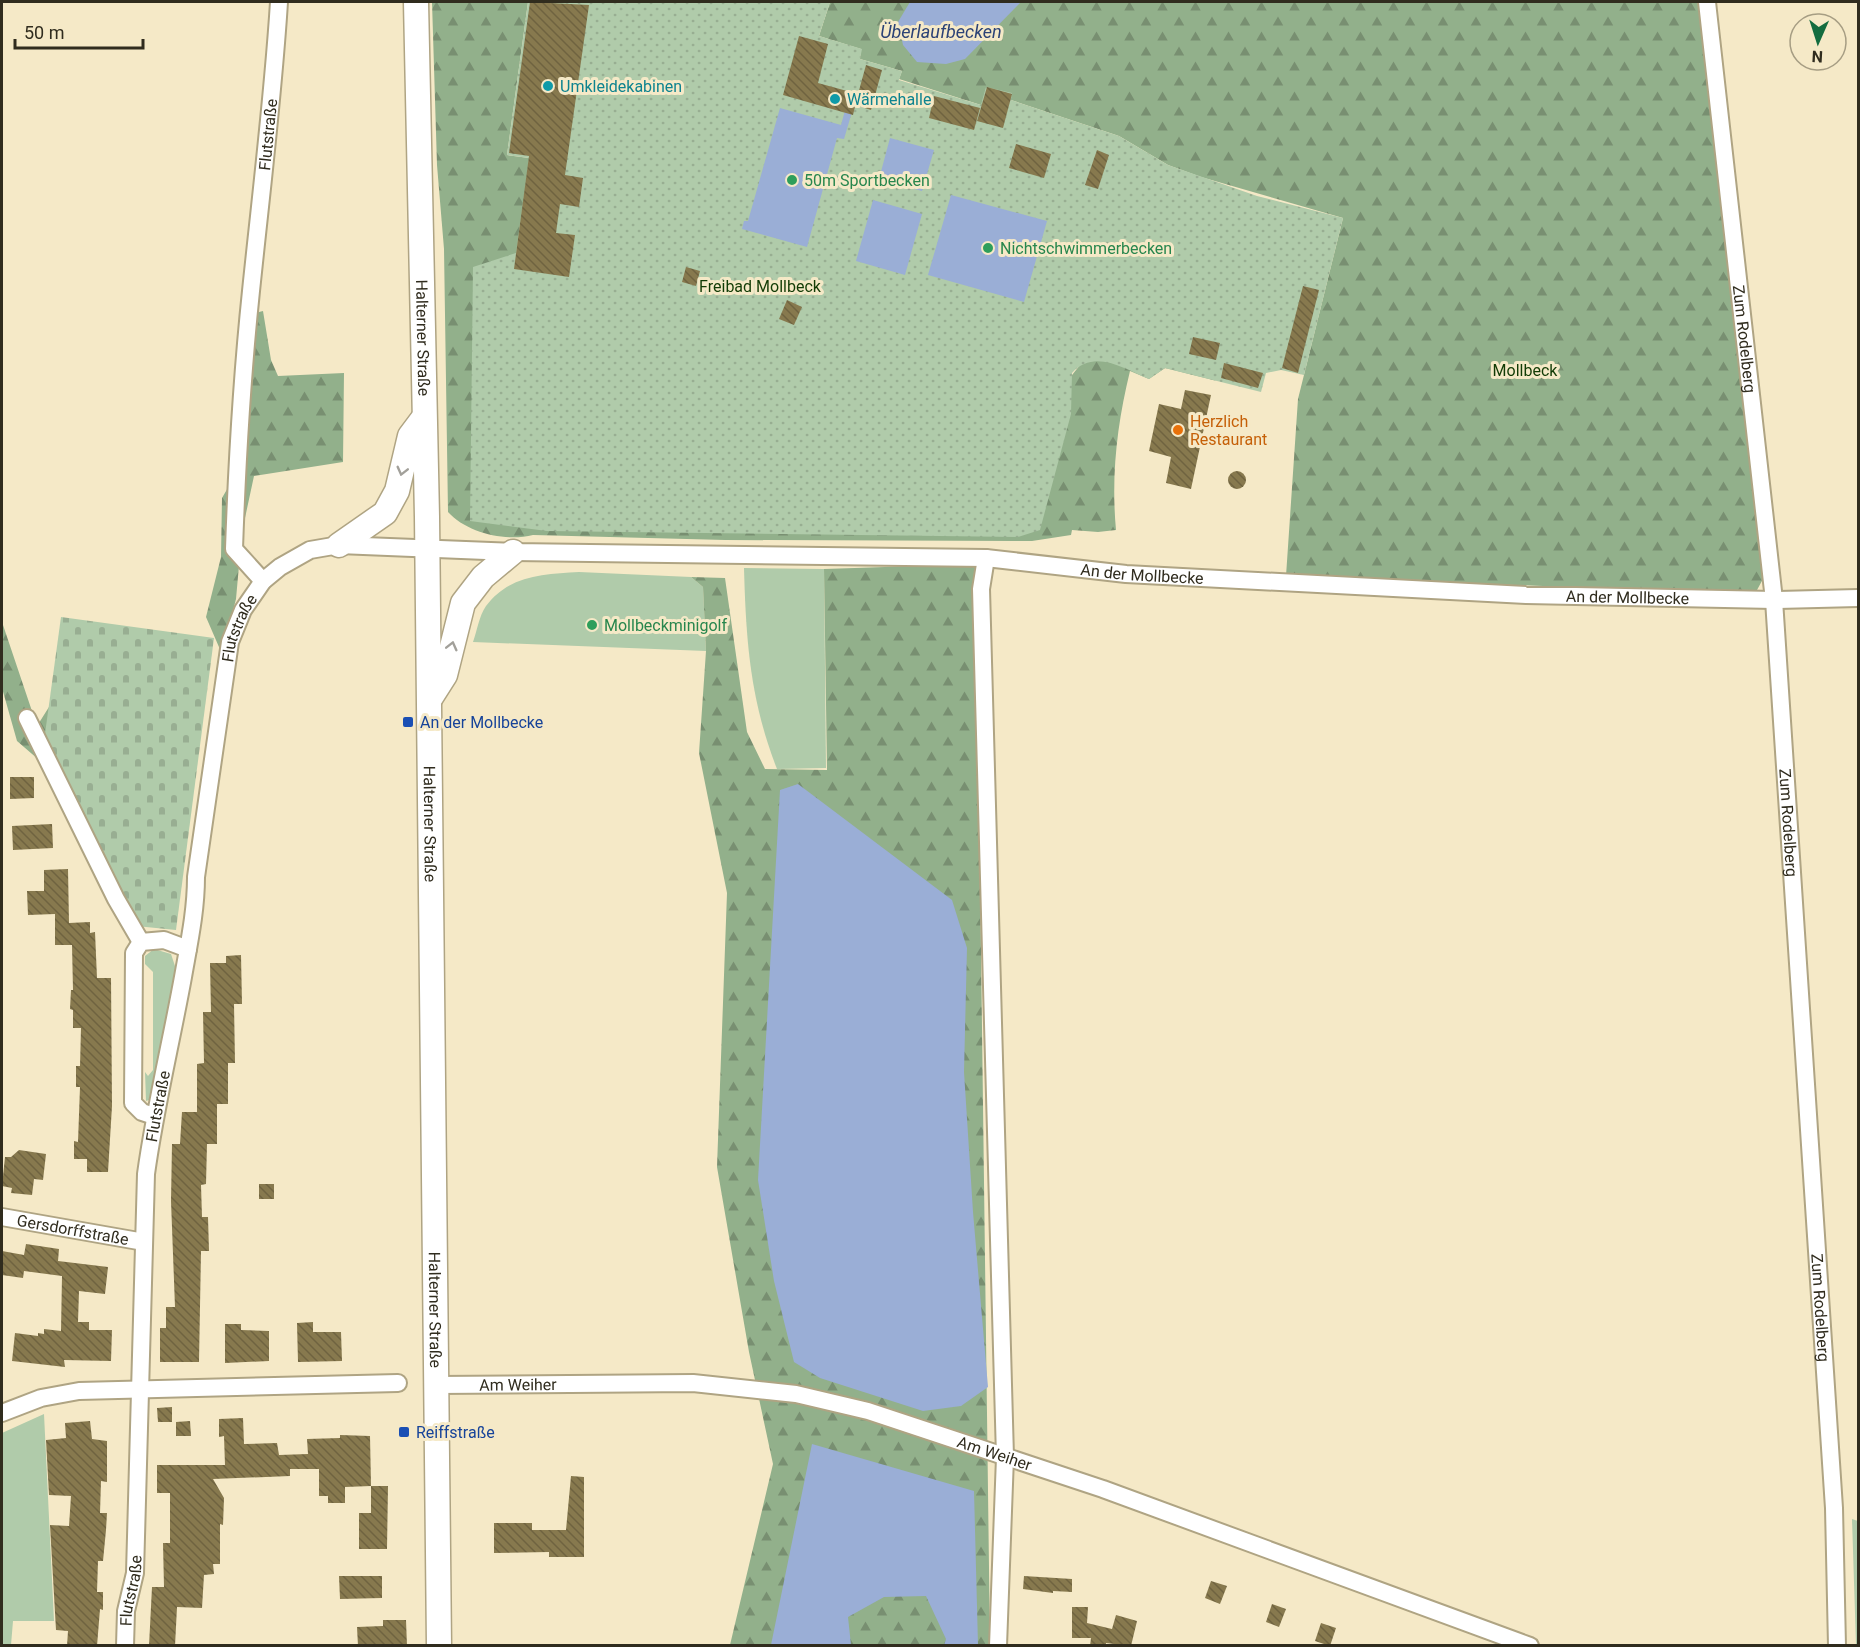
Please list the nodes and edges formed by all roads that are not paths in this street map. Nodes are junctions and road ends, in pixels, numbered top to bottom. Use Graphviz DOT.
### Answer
graph roads {
  1 [pos="279,2"];
  2 [pos="416,2"];
  3 [pos="1707,2"];
  4 [pos="424,418"];
  5 [pos="339,544"];
  6 [pos="427,549"];
  7 [pos="513,552"];
  8 [pos="986,558"];
  9 [pos="263,581"];
  10 [pos="1858,598"];
  11 [pos="1774,600"];
  12 [pos="430,699"];
  13 [pos="27,718"];
  14 [pos="141,942"];
  15 [pos="188,949"];
  16 [pos="154,1116"];
  17 [pos="2,1217"];
  18 [pos="144,1242"];
  19 [pos="398,1383"];
  20 [pos="447,1385"];
  21 [pos="140,1389"];
  22 [pos="2,1413"];
  23 [pos="1005,1457"];
  24 [pos="125,1646"];
  25 [pos="439,1646"];
  26 [pos="998,1646"];
  27 [pos="1530,1646"];
  28 [pos="1837,1646"];
  1 -- 9 [label="street, Flutstraße"];
  2 -- 4 [label="main road, Halterner Straße"];
  3 -- 11 [label="street, Zum Rodelberg"];
  4 -- 5 [label="main road, one-way"];
  4 -- 6 [label="main road, Halterner Straße"];
  5 -- 6 [label="street, Flutstraße"];
  5 -- 9 [label="street, Flutstraße"];
  6 -- 7 [label="street, An der Mollbecke"];
  6 -- 12 [label="main road, Halterner Straße"];
  7 -- 8 [label="street, An der Mollbecke"];
  12 -- 7 [label="main road, one-way"];
  8 -- 11 [label="street, An der Mollbecke"];
  8 -- 23 [label="street"];
  9 -- 15 [label="street, Flutstraße"];
  10 -- 11 [label="street, An der Mollbecke"];
  11 -- 28 [label="street, Zum Rodelberg"];
  12 -- 20 [label="main road, Halterner Straße"];
  13 -- 14 [label="street"];
  14 -- 15 [label="street"];
  14 -- 16 [label="street"];
  15 -- 16 [label="street, Flutstraße"];
  16 -- 18 [label="street, Flutstraße"];
  17 -- 18 [label="street, Gersdorffstraße"];
  18 -- 21 [label="street, Flutstraße"];
  19 -- 21 [label="street"];
  20 -- 23 [label="street, Am Weiher"];
  20 -- 25 [label="main road, Halterner Straße"];
  21 -- 22 [label="street"];
  21 -- 24 [label="street, Flutstraße"];
  23 -- 26 [label="street"];
  23 -- 27 [label="street, Am Weiher"];
}
